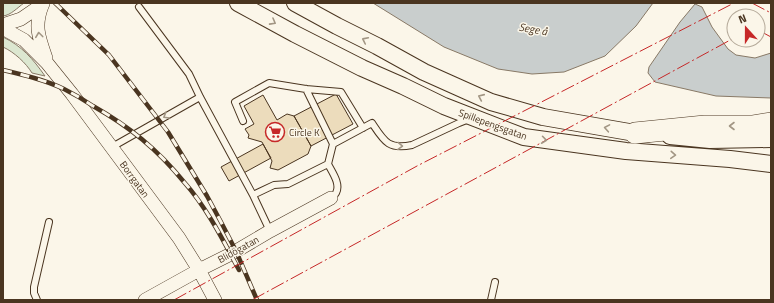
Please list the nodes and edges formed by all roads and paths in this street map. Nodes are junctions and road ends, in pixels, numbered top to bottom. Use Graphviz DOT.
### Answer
graph roads {
  1 [pos="238,3"];
  2 [pos="296,3"];
  3 [pos="43,4"];
  4 [pos="139,7"];
  5 [pos="3,25"];
  6 [pos="3,29"];
  7 [pos="47,63"];
  8 [pos="306,89"];
  9 [pos="200,97"];
  10 [pos="473,118"];
  11 [pos="243,121"];
  12 [pos="771,123"];
  13 [pos="363,128"];
  14 [pos="635,133"];
  15 [pos="771,139"];
  16 [pos="333,144"];
  17 [pos="112,147"];
  18 [pos="328,164"];
  19 [pos="771,164"];
  20 [pos="253,195"];
  21 [pos="331,198"];
  22 [pos="49,222"];
  23 [pos="270,231"];
  24 [pos="199,270"];
  25 [pos="495,282"];
  26 [pos="38,300"];
  27 [pos="145,300"];
  28 [pos="215,300"];
  29 [pos="491,300"];
  1 -- 10 [label="street, Spillepengsgatan, one-way"];
  14 -- 2 [label="street, Spillepengsgatan, one-way"];
  3 -- 5 [label="street"];
  7 -- 3 [label="street, Borrgatan, one-way"];
  4 -- 9 [label="lane"];
  6 -- 7 [label="street, Borrgatan"];
  7 -- 17 [label="street, Borrgatan"];
  8 -- 11 [label="lane"];
  8 -- 13 [label="lane"];
  8 -- 16 [label="lane"];
  9 -- 17 [label="lane, one-way"];
  9 -- 20 [label="lane"];
  13 -- 10 [label="lane, one-way"];
  10 -- 19 [label="street, Spillepengsgatan, one-way"];
  12 -- 14 [label="highway, one-way"];
  13 -- 16 [label="lane"];
  14 -- 15 [label="street, Spillepengsgatan"];
  16 -- 18 [label="lane"];
  17 -- 24 [label="street, Borrgatan"];
  18 -- 20 [label="lane"];
  18 -- 21 [label="lane"];
  20 -- 23 [label="lane"];
  21 -- 23 [label="street, Blidögatan"];
  22 -- 26 [label="lane"];
  23 -- 24 [label="street, Blidögatan"];
  24 -- 27 [label="street, Blidögatan"];
  24 -- 28 [label="street, Borrgatan"];
  25 -- 29 [label="lane"];
}
